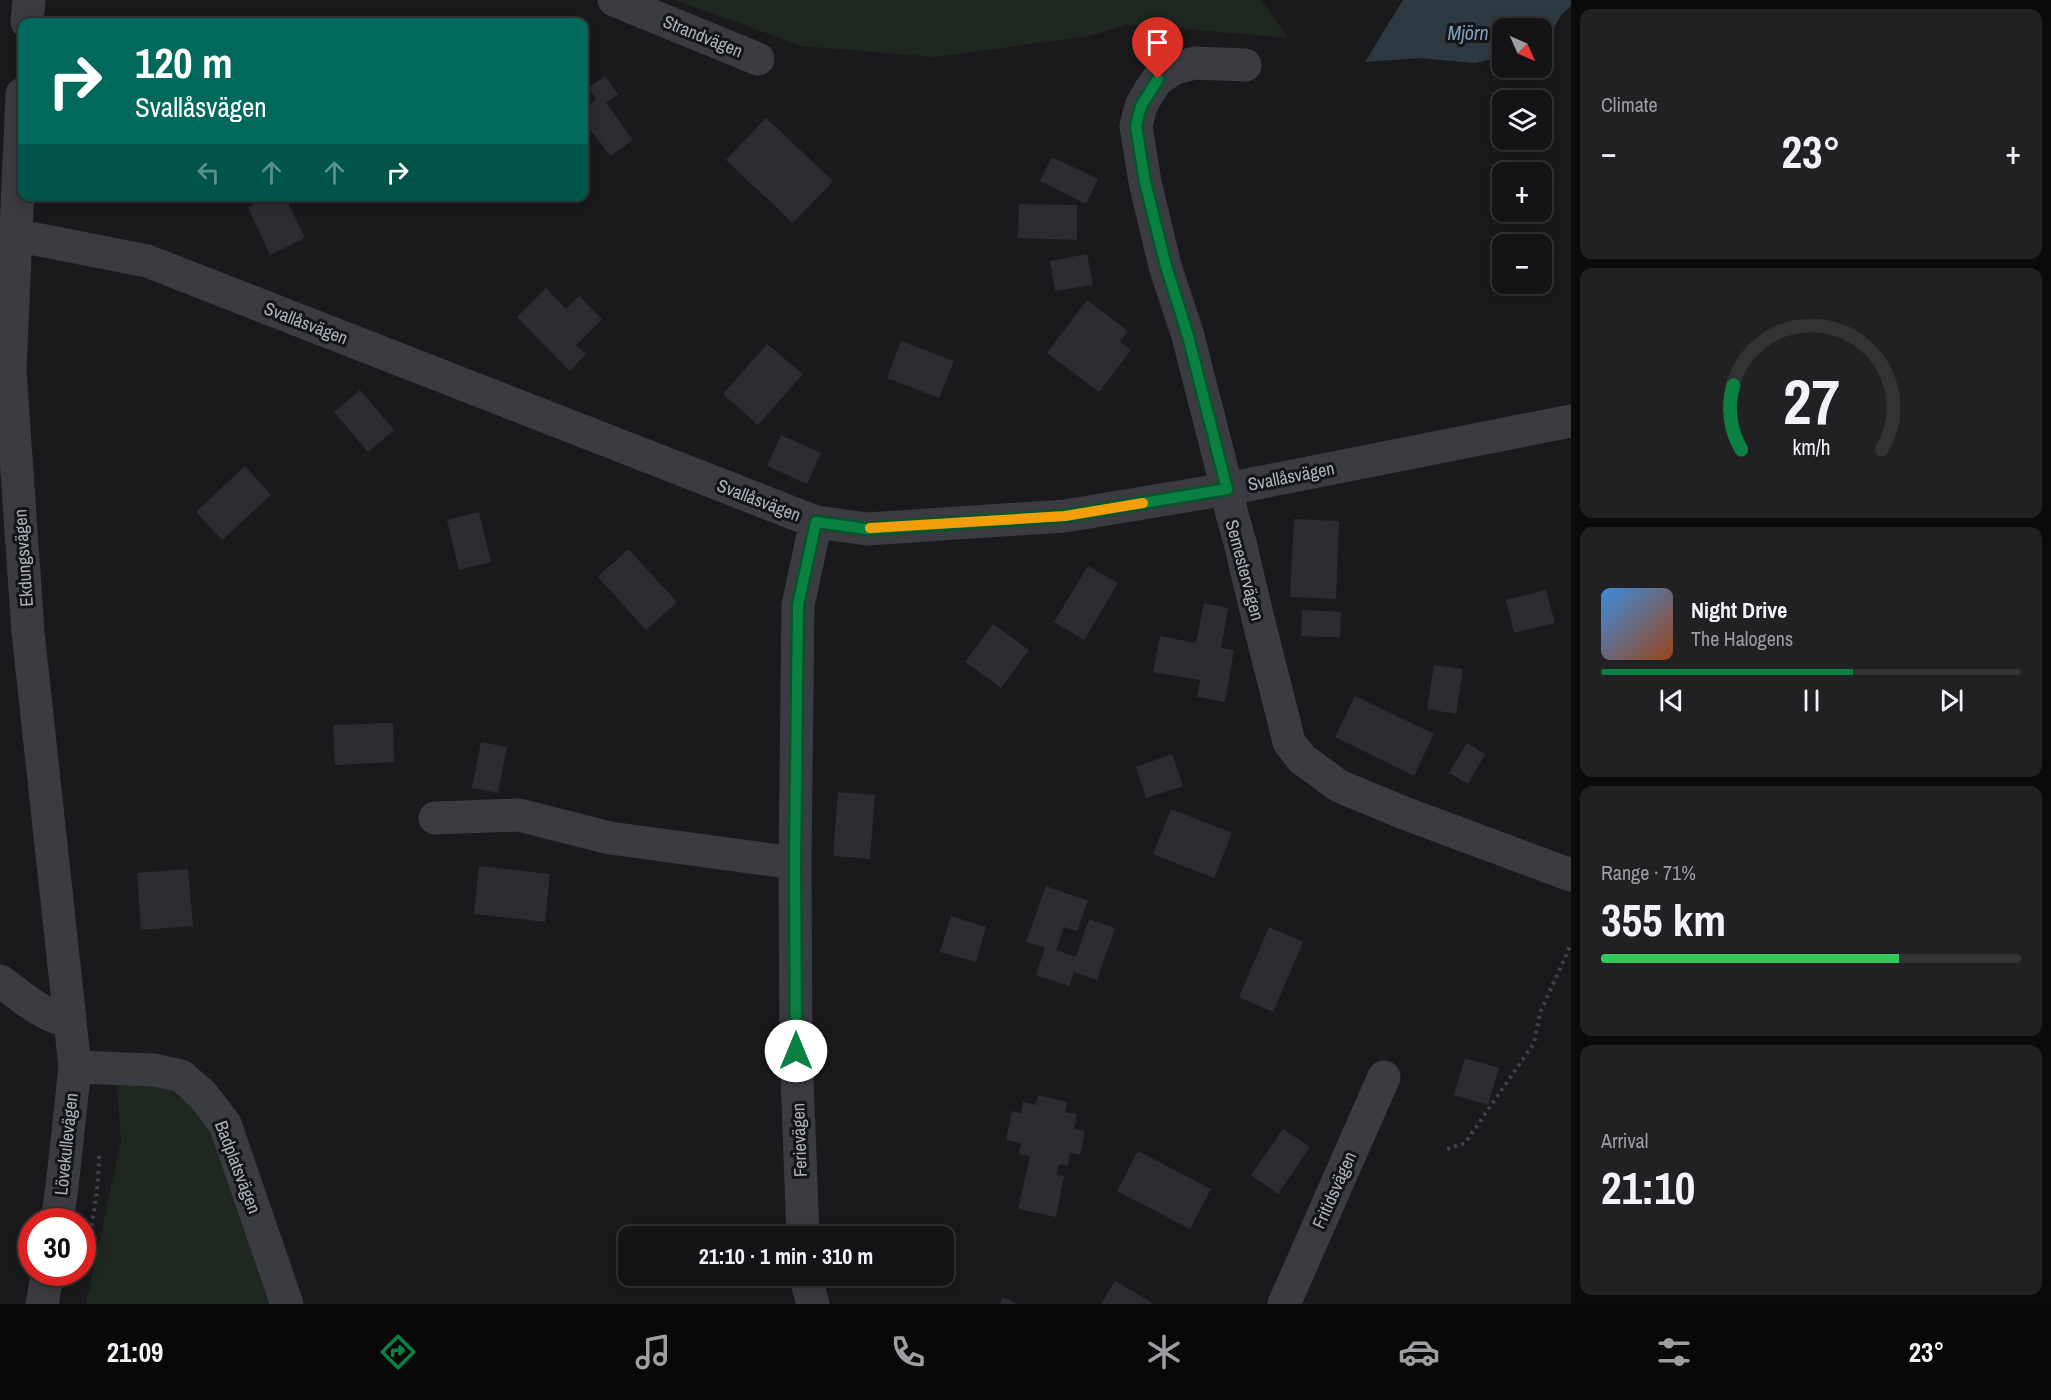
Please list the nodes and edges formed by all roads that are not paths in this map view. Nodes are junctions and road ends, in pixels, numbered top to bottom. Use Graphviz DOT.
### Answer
graph roads {
  1 [pos="29,0"];
  2 [pos="614,0"];
  3 [pos="27,18"];
  4 [pos="758,59"];
  5 [pos="1245,65"];
  6 [pos="18,190"];
  7 [pos="16,238"];
  8 [pos="1571,421"];
  9 [pos="1227,489"];
  10 [pos="816,522"];
  11 [pos="435,818"];
  12 [pos="795,863"];
  13 [pos="1571,875"];
  14 [pos="0,981"];
  15 [pos="68,1022"];
  16 [pos="75,1067"];
  17 [pos="1384,1077"];
  18 [pos="59,1208"];
  19 [pos="803,1226"];
  20 [pos="45,1286"];
  21 [pos="808,1286"];
  22 [pos="42,1304"];
  23 [pos="287,1304"];
  24 [pos="813,1304"];
  25 [pos="1284,1304"];
  1 -- 3 [label="street"];
  2 -- 4 [label="street, Strandvägen"];
  5 -- 9 [label="street, Semestervägen"];
  6 -- 7 [label="street, Ekdungsvägen"];
  7 -- 10 [label="street, Svallåsvägen"];
  7 -- 15 [label="street, Ekdungsvägen"];
  8 -- 9 [label="street, Svallåsvägen"];
  9 -- 10 [label="street, Svallåsvägen"];
  9 -- 13 [label="street, Semestervägen"];
  10 -- 12 [label="street, Ferievägen"];
  11 -- 12 [label="street"];
  12 -- 19 [label="street, Ferievägen"];
  14 -- 15 [label="street"];
  15 -- 16 [label="street, Ekdungsvägen"];
  16 -- 18 [label="street, Lövekullevägen"];
  16 -- 23 [label="street, Badplatsvägen"];
  17 -- 25 [label="street, Fritidsvägen"];
  20 -- 22 [label="street"];
  21 -- 24 [label="street"];
}
